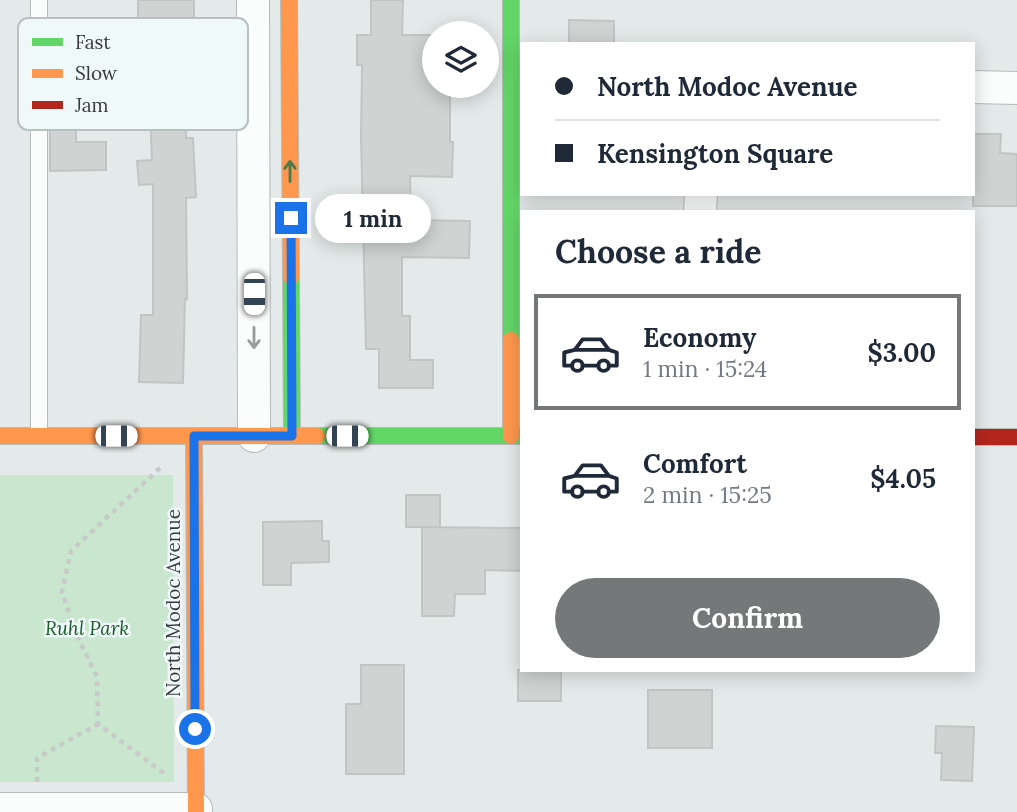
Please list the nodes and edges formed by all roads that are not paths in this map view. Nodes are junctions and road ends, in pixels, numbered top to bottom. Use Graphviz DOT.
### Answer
graph roads {
  1 [pos="39,0"];
  2 [pos="253,0"];
  3 [pos="289,0"];
  4 [pos="511,0"];
  5 [pos="39,18"];
  6 [pos="975,87"];
  7 [pos="1017,88"];
  8 [pos="39,130"];
  9 [pos="0,436"];
  10 [pos="39,436"];
  11 [pos="194,436"];
  12 [pos="254,436"];
  13 [pos="292,436"];
  14 [pos="516,436"];
  15 [pos="975,437"];
  16 [pos="1017,438"];
  17 [pos="0,808"];
  18 [pos="196,810"];
  1 -- 5 [label="lane"];
  2 -- 12 [label="street, one-way"];
  13 -- 3 [label="street, one-way"];
  4 -- 14 [label="street"];
  6 -- 7 [label="street"];
  8 -- 10 [label="lane"];
  9 -- 10 [label="street"];
  10 -- 11 [label="street"];
  11 -- 12 [label="street"];
  11 -- 18 [label="street, North Modoc Avenue"];
  12 -- 13 [label="street"];
  13 -- 14 [label="street"];
  15 -- 16 [label="street"];
  17 -- 18 [label="street"];
}
